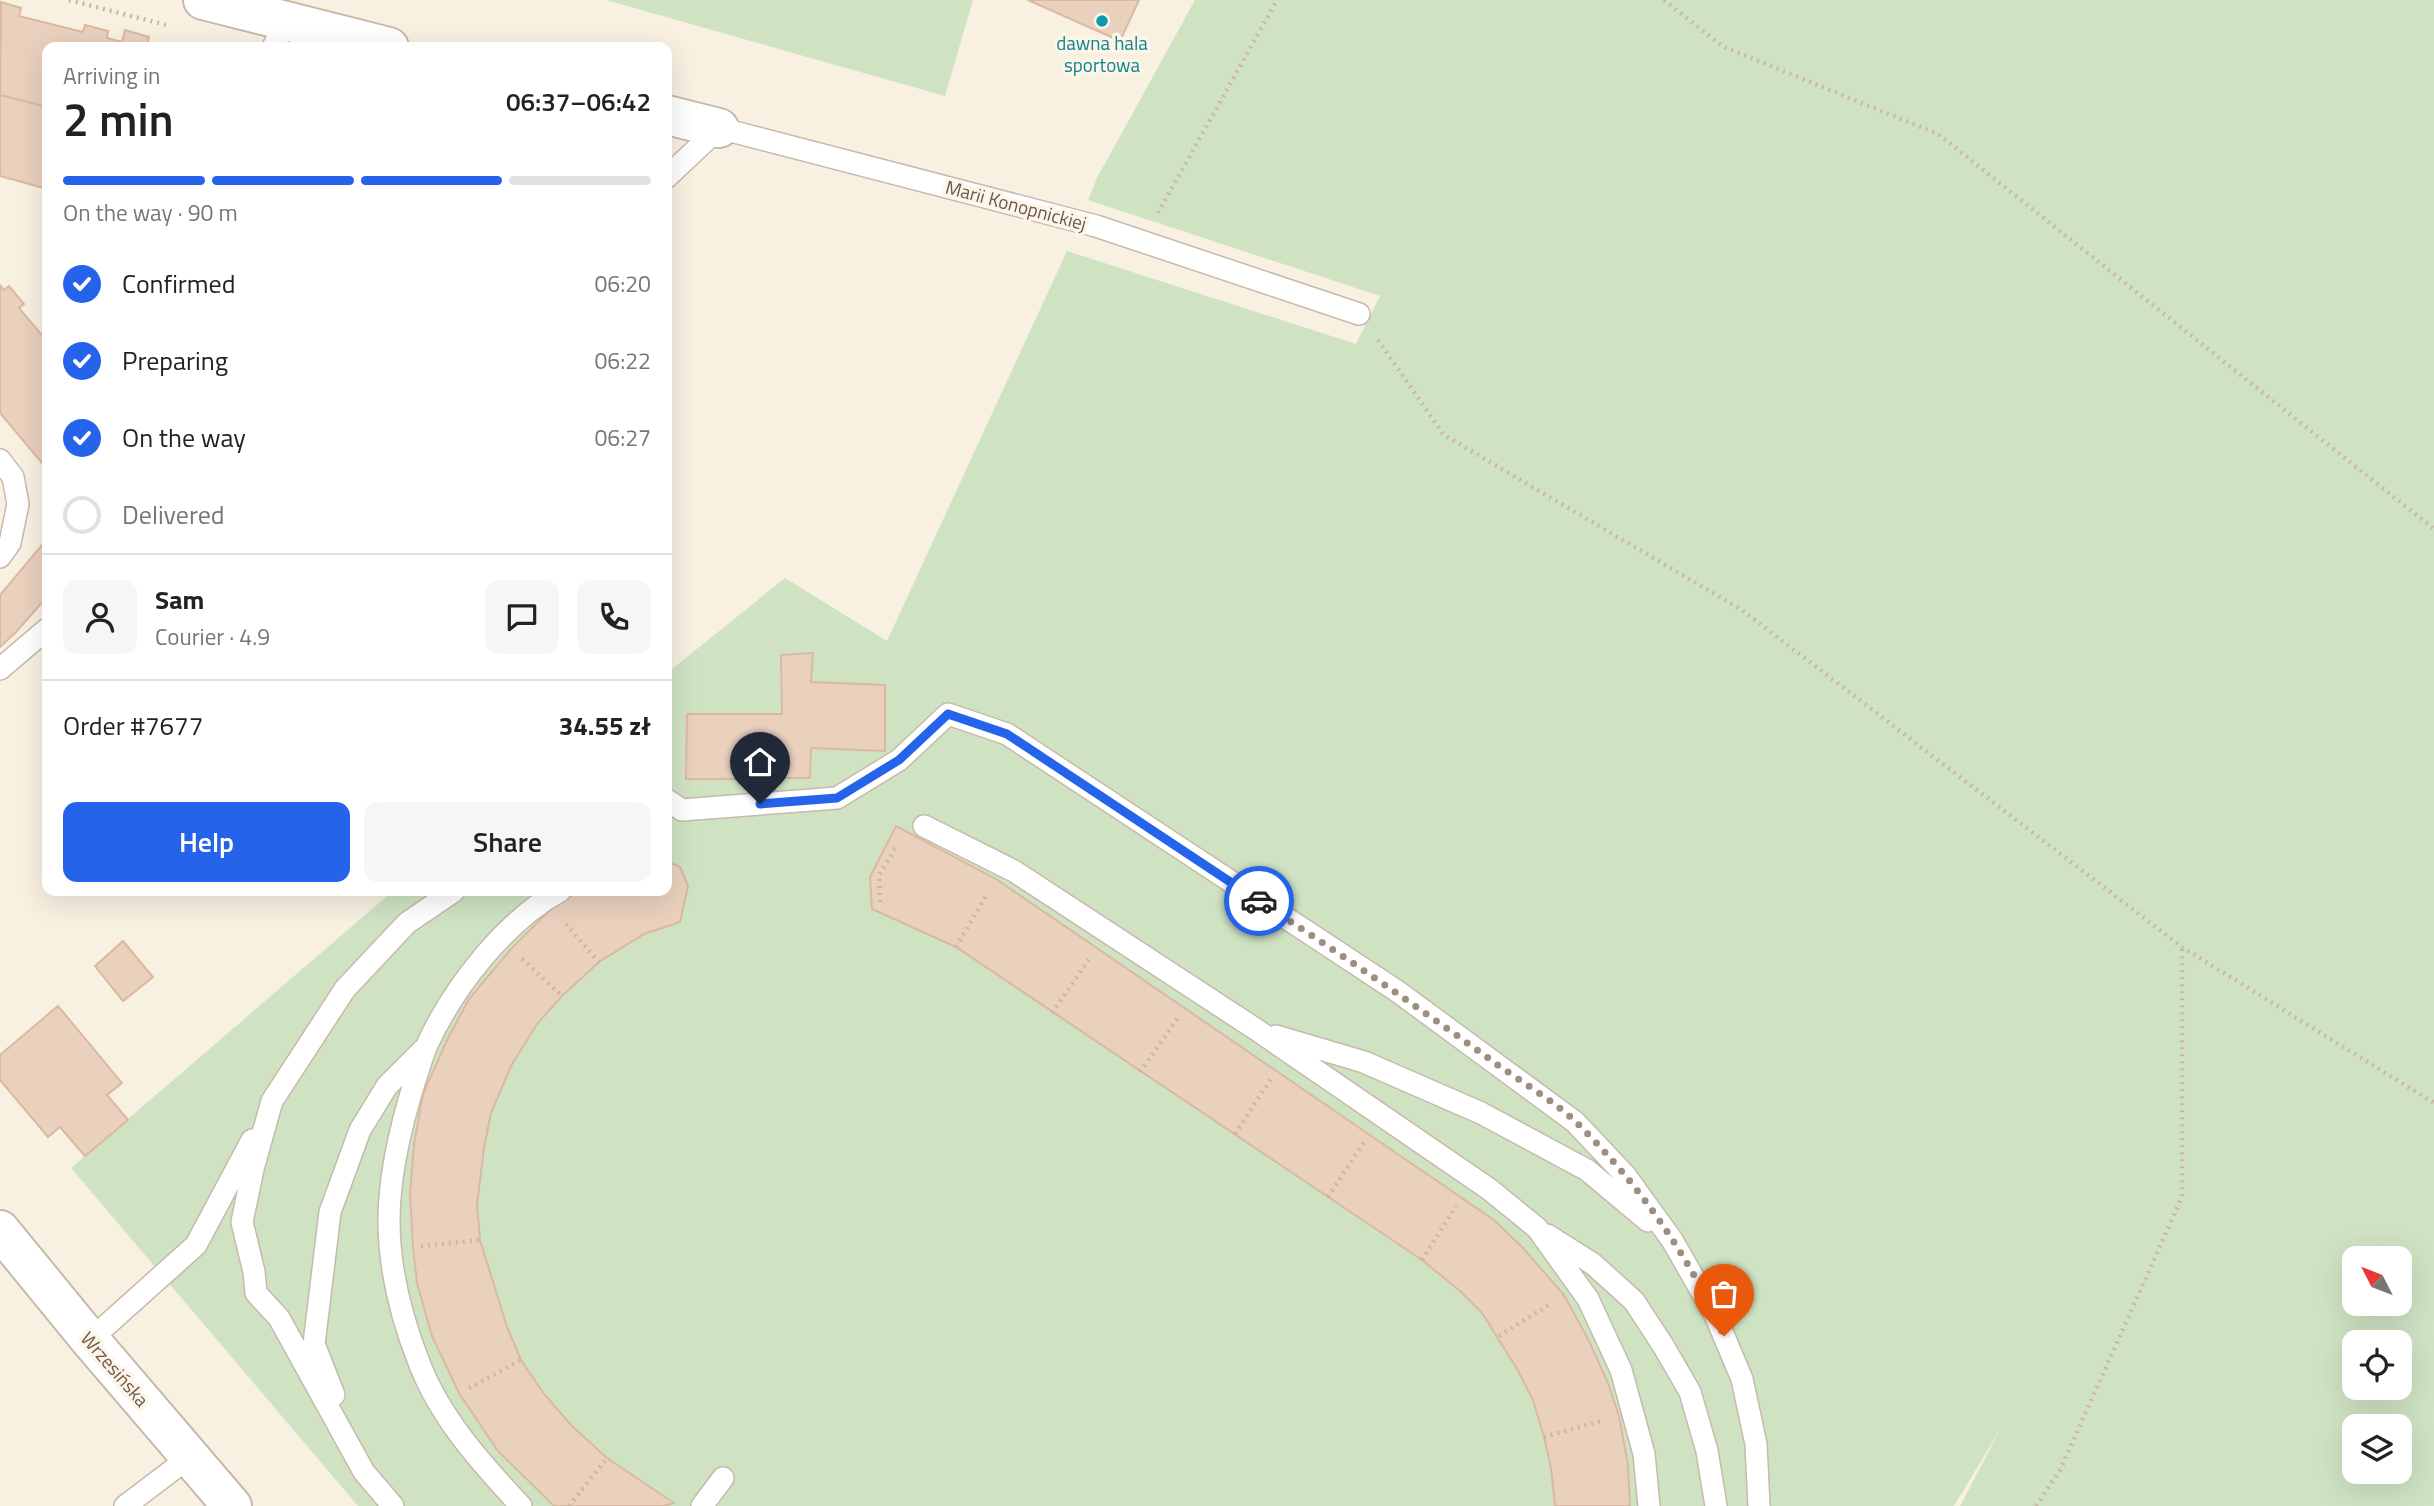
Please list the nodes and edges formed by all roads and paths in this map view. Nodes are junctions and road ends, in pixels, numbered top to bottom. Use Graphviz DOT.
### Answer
graph roads {
  1 [pos="69,0"];
  2 [pos="203,0"];
  3 [pos="1277,0"];
  4 [pos="1664,0"];
  5 [pos="174,27"];
  6 [pos="279,35"];
  7 [pos="343,42"];
  8 [pos="672,116"];
  9 [pos="719,128"];
  10 [pos="672,172"];
  11 [pos="1142,241"];
  12 [pos="1359,314"];
  13 [pos="0,460"];
  14 [pos="2434,529"];
  15 [pos="0,557"];
  16 [pos="42,633"];
  17 [pos="0,669"];
  18 [pos="672,803"];
  19 [pos="924,826"];
  20 [pos="908,844"];
  21 [pos="989,890"];
  22 [pos="447,896"];
  23 [pos="551,896"];
  24 [pos="880,902"];
  25 [pos="560,917"];
  26 [pos="956,947"];
  27 [pos="2182,947"];
  28 [pos="1096,948"];
  29 [pos="522,959"];
  30 [pos="599,962"];
  31 [pos="562,996"];
  32 [pos="1185,1009"];
  33 [pos="1052,1013"];
  34 [pos="1257,1030"];
  35 [pos="426,1046"];
  36 [pos="1140,1072"];
  37 [pos="1276,1072"];
  38 [pos="272,1101"];
  39 [pos="2434,1102"];
  40 [pos="1235,1134"];
  41 [pos="1370,1134"];
  42 [pos="1328,1197"];
  43 [pos="1462,1197"];
  44 [pos="1537,1228"];
  45 [pos="0,1230"];
  46 [pos="481,1240"];
  47 [pos="1672,1240"];
  48 [pos="413,1247"];
  49 [pos="1422,1260"];
  50 [pos="1553,1302"];
  51 [pos="1499,1336"];
  52 [pos="90,1340"];
  53 [pos="522,1360"];
  54 [pos="459,1394"];
  55 [pos="1606,1420"];
  56 [pos="1544,1437"];
  57 [pos="191,1456"];
  58 [pos="607,1458"];
  59 [pos="364,1472"];
  60 [pos="723,1478"];
  61 [pos="125,1506"];
  62 [pos="232,1506"];
  63 [pos="393,1506"];
  64 [pos="521,1506"];
  65 [pos="569,1506"];
  66 [pos="702,1506"];
  67 [pos="1649,1506"];
  68 [pos="1716,1506"];
  69 [pos="1759,1506"];
  70 [pos="2036,1506"];
  1 -- 5 [label="path"];
  2 -- 6 [label="street"];
  3 -- 11 [label="path"];
  4 -- 14 [label="path"];
  6 -- 7 [label="street"];
  8 -- 9 [label="street, Marii Konopnickiej"];
  9 -- 10 [label="lane"];
  9 -- 11 [label="lane, Marii Konopnickiej"];
  11 -- 12 [label="lane, Marii Konopnickiej"];
  12 -- 27 [label="path"];
  13 -- 15 [label="lane"];
  16 -- 17 [label="lane"];
  18 -- 47 [label="lane"];
  19 -- 34 [label="lane"];
  20 -- 24 [label="path"];
  21 -- 26 [label="path"];
  22 -- 38 [label="lane"];
  23 -- 35 [label="lane"];
  25 -- 30 [label="path"];
  27 -- 39 [label="path"];
  27 -- 70 [label="path"];
  28 -- 33 [label="path"];
  29 -- 31 [label="path"];
  32 -- 36 [label="path"];
  34 -- 44 [label="lane"];
  34 -- 47 [label="lane"];
  35 -- 59 [label="lane"];
  35 -- 64 [label="lane"];
  37 -- 40 [label="path"];
  38 -- 52 [label="lane"];
  38 -- 59 [label="lane"];
  41 -- 42 [label="path"];
  43 -- 49 [label="path"];
  44 -- 67 [label="lane"];
  44 -- 68 [label="lane"];
  45 -- 52 [label="street, Wrzesińska"];
  46 -- 48 [label="path"];
  47 -- 69 [label="lane"];
  50 -- 51 [label="path"];
  52 -- 57 [label="street, Wrzesińska"];
  53 -- 54 [label="path"];
  55 -- 56 [label="path"];
  57 -- 61 [label="lane"];
  57 -- 62 [label="street, Wrzesińska"];
  58 -- 65 [label="path"];
  59 -- 63 [label="lane"];
  60 -- 66 [label="lane"];
}
